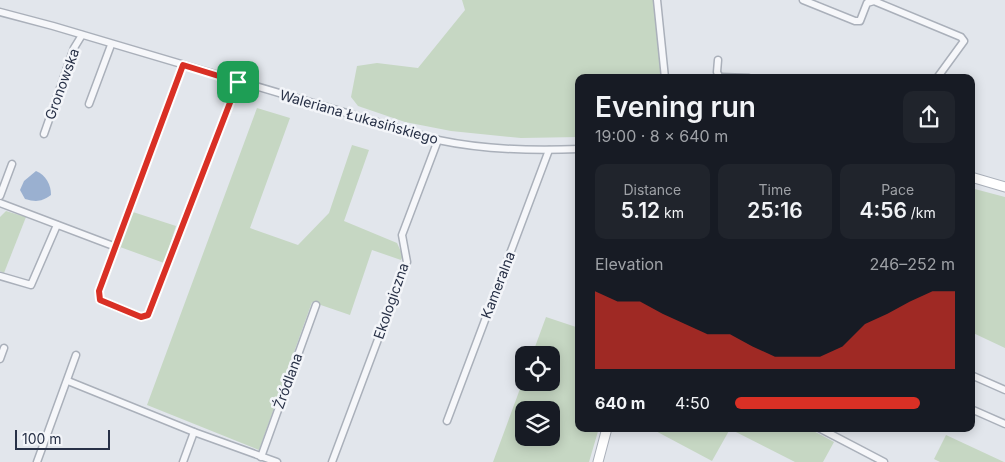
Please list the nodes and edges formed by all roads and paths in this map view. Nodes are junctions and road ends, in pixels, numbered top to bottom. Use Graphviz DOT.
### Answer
graph roads {
  1 [pos="657,0"];
  2 [pos="803,0"];
  3 [pos="0,12"];
  4 [pos="82,35"];
  5 [pos="111,45"];
  6 [pos="718,60"];
  7 [pos="183,65"];
  8 [pos="666,74"];
  9 [pos="718,74"];
  10 [pos="940,74"];
  11 [pos="238,82"];
  12 [pos="88,104"];
  13 [pos="44,134"];
  14 [pos="438,140"];
  15 [pos="575,149"];
  16 [pos="549,150"];
  17 [pos="12,164"];
  18 [pos="975,178"];
  19 [pos="1005,187"];
  20 [pos="0,196"];
  21 [pos="0,203"];
  22 [pos="57,225"];
  23 [pos="116,247"];
  24 [pos="0,276"];
  25 [pos="316,306"];
  26 [pos="4,348"];
  27 [pos="76,355"];
  28 [pos="0,359"];
  29 [pos="975,377"];
  30 [pos="68,381"];
  31 [pos="1005,390"];
  32 [pos="975,411"];
  33 [pos="447,421"];
  34 [pos="1005,424"];
  35 [pos="194,432"];
  36 [pos="606,432"];
  37 [pos="827,432"];
  38 [pos="261,457"];
  39 [pos="37,462"];
  40 [pos="183,462"];
  41 [pos="277,462"];
  42 [pos="332,462"];
  43 [pos="598,462"];
  44 [pos="884,462"];
  1 -- 8 [label="street"];
  2 -- 10 [label="street"];
  3 -- 4 [label="street, Waleriana Łukasińskiego"];
  4 -- 5 [label="street, Waleriana Łukasińskiego"];
  4 -- 13 [label="street, Gronowska"];
  5 -- 7 [label="street, Waleriana Łukasińskiego"];
  5 -- 12 [label="street"];
  6 -- 9 [label="street"];
  7 -- 11 [label="street, Waleriana Łukasińskiego"];
  7 -- 23 [label="street"];
  11 -- 14 [label="street, Waleriana Łukasińskiego"];
  11 -- 23 [label="street"];
  14 -- 16 [label="street, Waleriana Łukasińskiego"];
  14 -- 42 [label="street, Ekologiczna"];
  15 -- 16 [label="street, Waleriana Łukasińskiego"];
  16 -- 33 [label="street, Kameralna"];
  17 -- 20 [label="street"];
  18 -- 19 [label="street"];
  21 -- 22 [label="street"];
  22 -- 23 [label="street"];
  22 -- 24 [label="street"];
  25 -- 38 [label="street, Źródlana"];
  26 -- 28 [label="street"];
  27 -- 30 [label="street"];
  29 -- 31 [label="street"];
  30 -- 35 [label="street"];
  30 -- 39 [label="street"];
  32 -- 34 [label="street"];
  35 -- 38 [label="street"];
  35 -- 40 [label="street"];
  36 -- 43 [label="street"];
  37 -- 44 [label="street"];
  38 -- 41 [label="street"];
}
